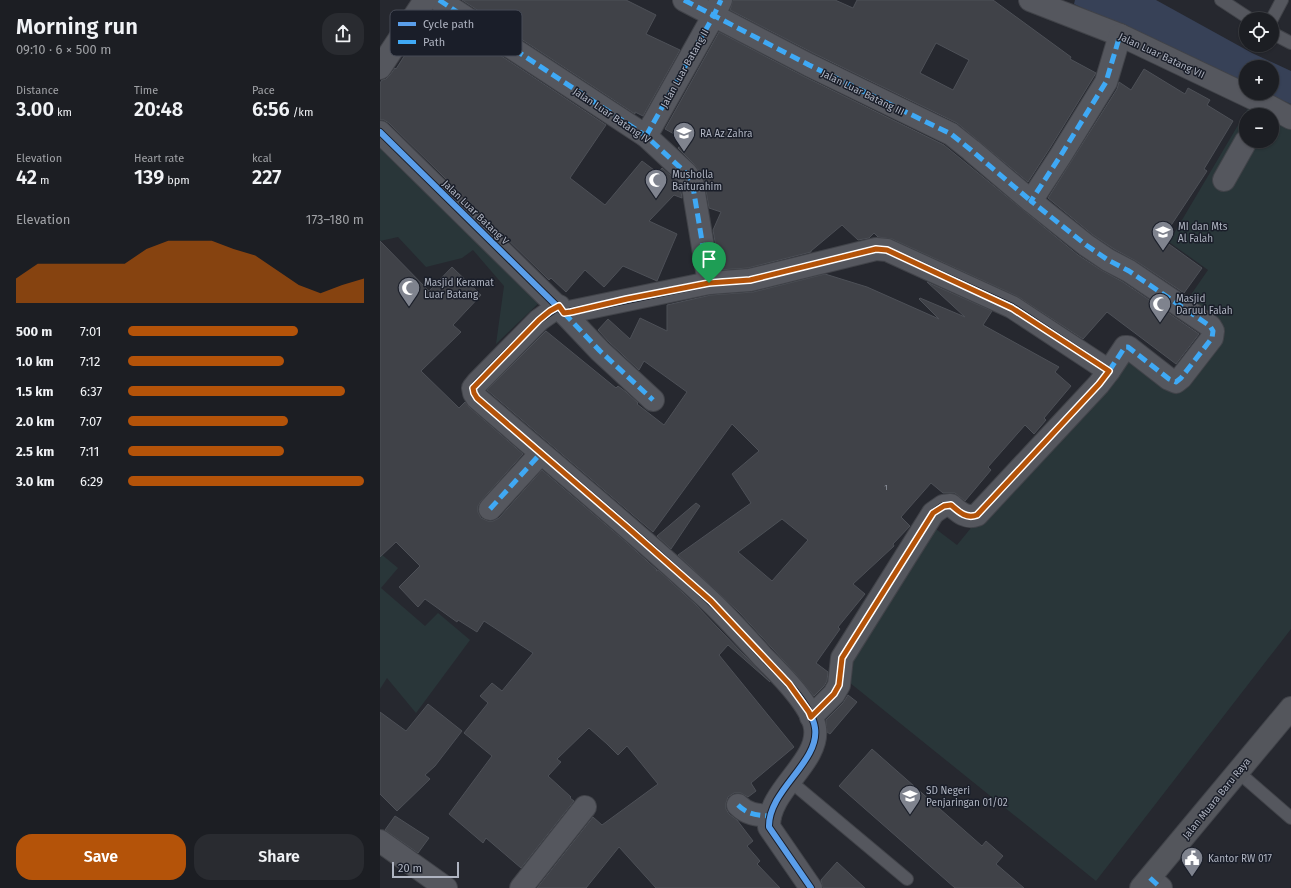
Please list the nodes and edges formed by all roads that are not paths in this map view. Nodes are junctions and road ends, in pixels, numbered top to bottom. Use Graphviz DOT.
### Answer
graph roads {
  1 [pos="426,0"];
  2 [pos="439,0"];
  3 [pos="684,0"];
  4 [pos="1030,0"];
  5 [pos="1221,0"];
  6 [pos="1282,0"];
  7 [pos="717,7"];
  8 [pos="419,10"];
  9 [pos="454,10"];
  10 [pos="1239,12"];
  11 [pos="1276,12"];
  12 [pos="1120,35"];
  13 [pos="1279,37"];
  14 [pos="1291,43"];
  15 [pos="390,53"];
  16 [pos="522,55"];
  17 [pos="380,68"];
  18 [pos="1260,108"];
  19 [pos="1279,114"];
  20 [pos="1291,118"];
  21 [pos="380,132"];
  22 [pos="646,136"];
  23 [pos="1242,148"];
  24 [pos="1224,180"];
  25 [pos="1031,201"];
  26 [pos="709,283"];
  27 [pos="562,310"];
  28 [pos="1109,371"];
  29 [pos="653,400"];
  30 [pos="541,453"];
  31 [pos="490,509"];
  32 [pos="1288,716"];
  33 [pos="811,717"];
  34 [pos="1237,771"];
  35 [pos="790,781"];
  36 [pos="738,805"];
  37 [pos="585,808"];
  38 [pos="770,816"];
  39 [pos="1291,818"];
  40 [pos="380,841"];
  41 [pos="907,879"];
  42 [pos="1151,885"];
  43 [pos="808,887"];
  44 [pos="446,888"];
  45 [pos="521,888"];
  1 -- 8 [label="street"];
  2 -- 9 [label="street, Jalan Luar Batang IV"];
  3 -- 7 [label="street, Jalan Luar Batang III"];
  4 -- 12 [label="street, Jalan Luar Batang VII"];
  5 -- 10 [label="lane"];
  6 -- 11 [label="lane"];
  7 -- 22 [label="street, Jalan Luar Batang II"];
  7 -- 25 [label="street, Jalan Luar Batang III"];
  12 -- 18 [label="street, Jalan Luar Batang VII"];
  12 -- 25 [label="street"];
  13 -- 14 [label="lane"];
  15 -- 17 [label="street"];
  16 -- 22 [label="street, Jalan Luar Batang IV"];
  19 -- 20 [label="street, Jalan Luar Batang VII"];
  21 -- 27 [label="street, Jalan Luar Batang V"];
  22 -- 26 [label="street, Jalan Luar Batang IV"];
  23 -- 24 [label="street"];
  25 -- 28 [label="street, Jalan Luar Batang III"];
  26 -- 27 [label="street"];
  26 -- 28 [label="street"];
  27 -- 29 [label="street, Jalan Luar Batang V"];
  27 -- 30 [label="street"];
  28 -- 33 [label="street"];
  30 -- 31 [label="street"];
  30 -- 33 [label="street"];
  32 -- 34 [label="street, Jalan Muara Baru Raya"];
  33 -- 35 [label="street"];
  34 -- 39 [label="lane"];
  34 -- 42 [label="street, Jalan Muara Baru Raya"];
  35 -- 38 [label="street"];
  35 -- 41 [label="lane"];
  36 -- 38 [label="street"];
  37 -- 45 [label="street"];
  38 -- 43 [label="street"];
  40 -- 44 [label="street"];
}
